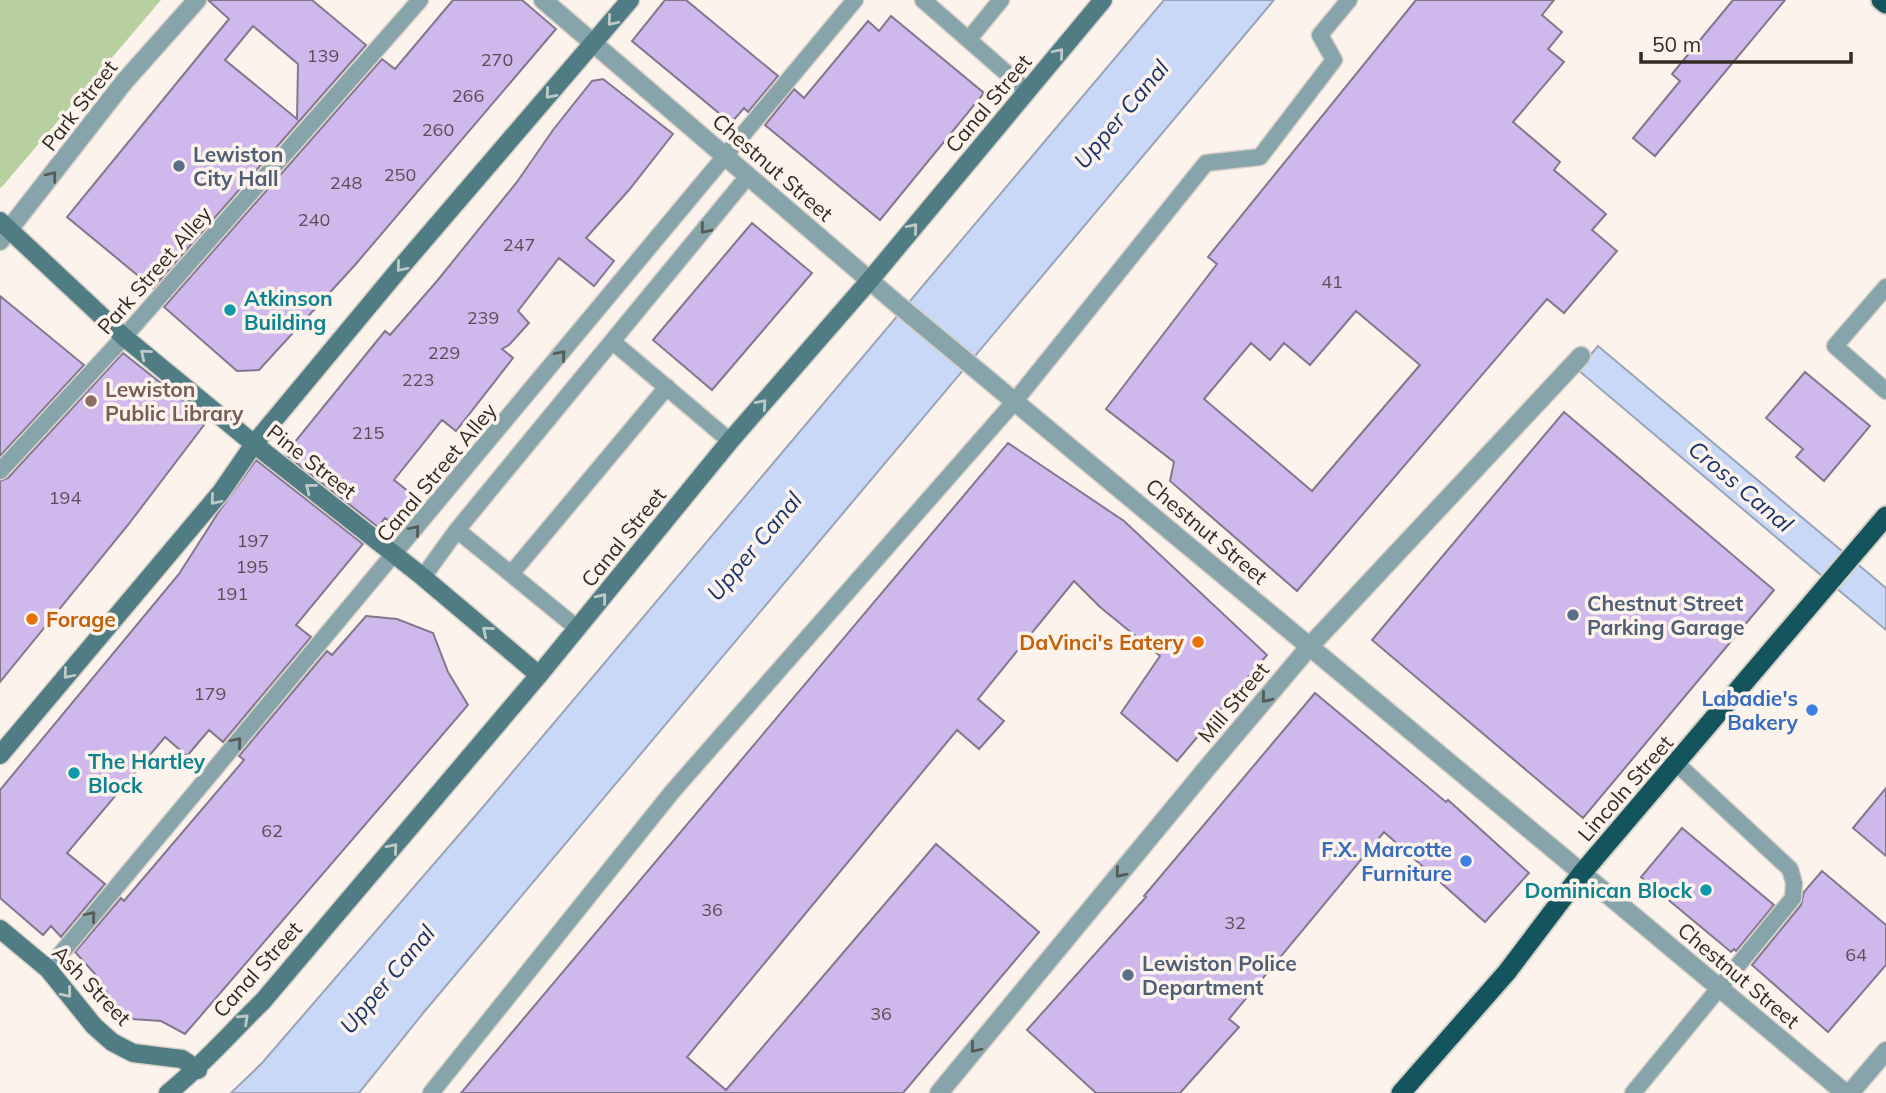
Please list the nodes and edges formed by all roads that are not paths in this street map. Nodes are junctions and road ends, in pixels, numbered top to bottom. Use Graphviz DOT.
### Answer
graph roads {
  1 [pos="197,0"];
  2 [pos="419,0"];
  3 [pos="543,0"];
  4 [pos="630,0"];
  5 [pos="855,0"];
  6 [pos="923,0"];
  7 [pos="1001,0"];
  8 [pos="1103,0"];
  9 [pos="1349,0"];
  10 [pos="1881,0"];
  11 [pos="1886,4"];
  12 [pos="969,39"];
  13 [pos="594,43"];
  14 [pos="1027,91"];
  15 [pos="726,156"];
  16 [pos="748,176"];
  17 [pos="3,231"];
  18 [pos="870,280"];
  19 [pos="1886,287"];
  20 [pos="124,337"];
  21 [pos="613,342"];
  22 [pos="1581,356"];
  23 [pos="667,387"];
  24 [pos="1886,391"];
  25 [pos="1015,401"];
  26 [pos="730,441"];
  27 [pos="254,444"];
  28 [pos="0,471"];
  29 [pos="1886,516"];
  30 [pos="457,530"];
  31 [pos="394,555"];
  32 [pos="511,574"];
  33 [pos="423,577"];
  34 [pos="577,628"];
  35 [pos="1310,646"];
  36 [pos="539,675"];
  37 [pos="0,755"];
  38 [pos="1676,764"];
  39 [pos="1582,873"];
  40 [pos="0,929"];
  41 [pos="48,968"];
  42 [pos="1718,987"];
  43 [pos="1886,1051"];
  44 [pos="198,1070"];
  45 [pos="169,1093"];
  46 [pos="431,1093"];
  47 [pos="939,1093"];
  48 [pos="1401,1093"];
  49 [pos="1633,1093"];
  50 [pos="1847,1093"];
  17 -- 1 [label="street, Park Street, one-way"];
  2 -- 20 [label="lane, Park Street Alley"];
  3 -- 13 [label="street, Chestnut Street"];
  4 -- 13 [label="main road, one-way"];
  5 -- 15 [label="lane, Canal Street Alley"];
  6 -- 12 [label="lane"];
  7 -- 12 [label="lane"];
  14 -- 8 [label="main road, Canal Street, one-way"];
  9 -- 25 [label="lane"];
  10 -- 11 [label="highway"];
  12 -- 14 [label="lane"];
  13 -- 15 [label="street, Chestnut Street"];
  13 -- 27 [label="main road, one-way"];
  18 -- 14 [label="main road, Canal Street, one-way"];
  15 -- 16 [label="street, Chestnut Street"];
  31 -- 15 [label="lane, Canal Street Alley, one-way"];
  16 -- 18 [label="street, Chestnut Street"];
  16 -- 21 [label="lane, one-way"];
  17 -- 20 [label="main road, Pine Street"];
  18 -- 25 [label="street, Chestnut Street"];
  26 -- 18 [label="main road, Canal Street, one-way"];
  19 -- 24 [label="lane"];
  27 -- 20 [label="main road, Pine Street, one-way"];
  20 -- 28 [label="lane, Park Street Alley"];
  21 -- 23 [label="lane"];
  21 -- 30 [label="lane"];
  22 -- 35 [label="street, Mill Street"];
  23 -- 26 [label="lane"];
  23 -- 32 [label="lane"];
  25 -- 35 [label="street, Chestnut Street"];
  25 -- 46 [label="lane"];
  34 -- 26 [label="main road, Canal Street, one-way"];
  31 -- 27 [label="main road, Pine Street, one-way"];
  27 -- 37 [label="main road, one-way"];
  29 -- 38 [label="highway, Lincoln Street"];
  30 -- 32 [label="lane"];
  30 -- 33 [label="lane"];
  31 -- 33 [label="main road, Pine Street"];
  41 -- 31 [label="lane, Canal Street Alley, one-way"];
  32 -- 34 [label="lane"];
  36 -- 33 [label="main road, Pine Street, one-way"];
  34 -- 36 [label="main road, Canal Street"];
  35 -- 39 [label="street, Chestnut Street"];
  35 -- 47 [label="street, Mill Street, one-way"];
  44 -- 36 [label="main road, Canal Street, one-way"];
  38 -- 39 [label="highway, Lincoln Street"];
  38 -- 42 [label="lane"];
  39 -- 42 [label="street, Chestnut Street"];
  39 -- 48 [label="highway, Lincoln Street"];
  40 -- 41 [label="main road, Ash Street"];
  41 -- 44 [label="main road, Ash Street, one-way"];
  42 -- 49 [label="lane"];
  42 -- 50 [label="street, Chestnut Street"];
  43 -- 50 [label="street"];
  44 -- 45 [label="main road, Canal Street"];
}
